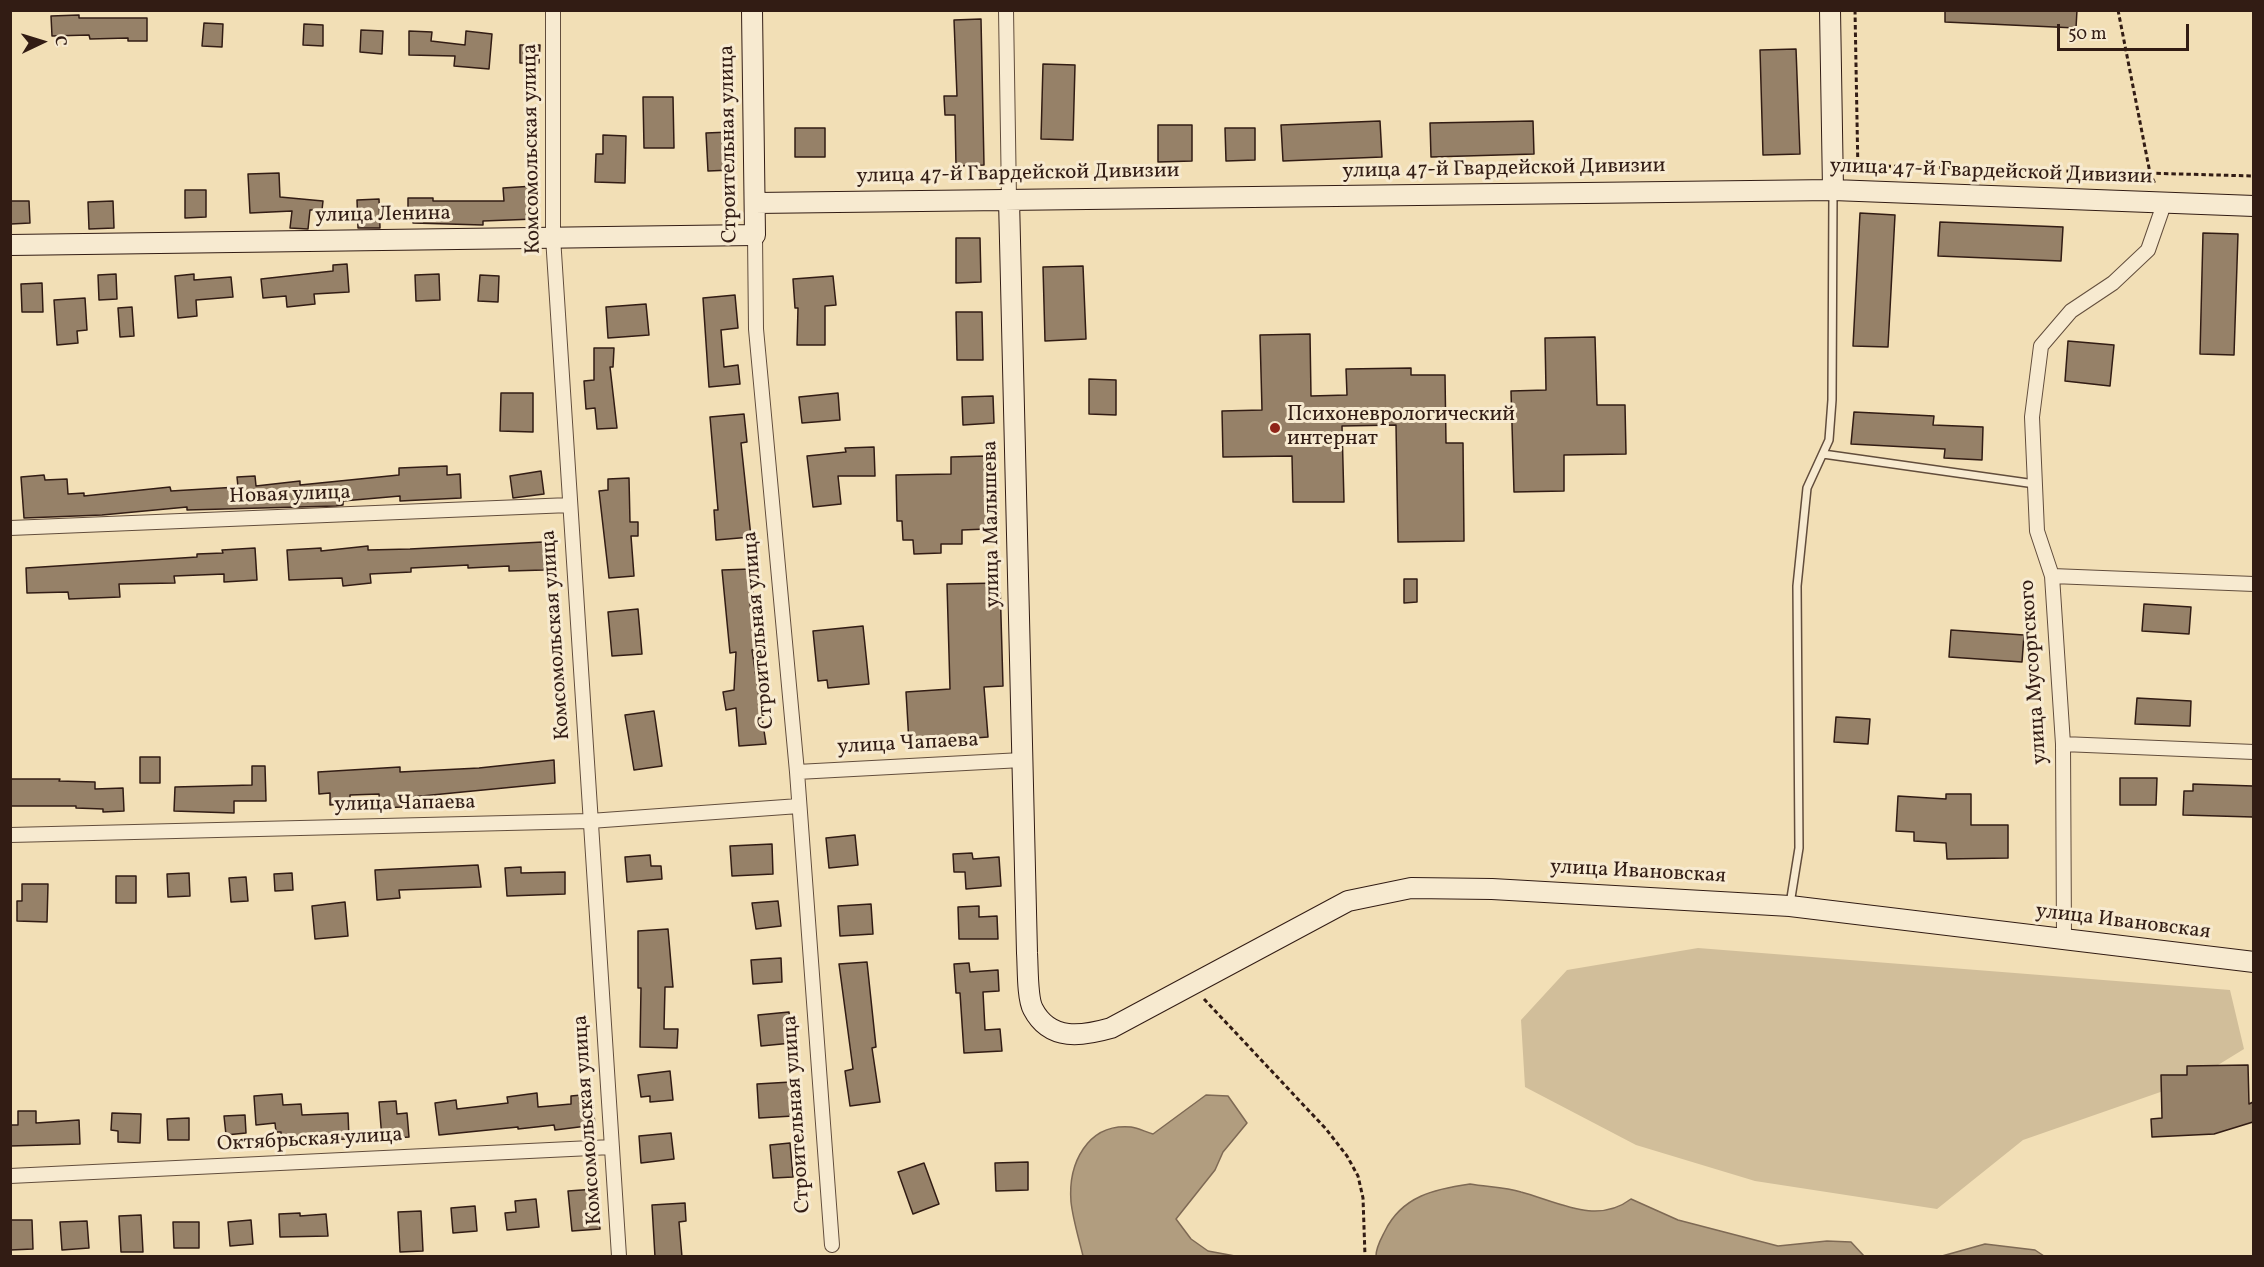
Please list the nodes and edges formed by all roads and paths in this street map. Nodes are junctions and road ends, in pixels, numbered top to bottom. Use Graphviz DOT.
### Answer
graph roads {
  1 [pos="553,10"];
  2 [pos="752,10"];
  3 [pos="1006,10"];
  4 [pos="1830,10"];
  5 [pos="1855,10"];
  6 [pos="2118,10"];
  7 [pos="1858,164"];
  8 [pos="1832,166"];
  9 [pos="2150,173"];
  10 [pos="2253,176"];
  11 [pos="1833,190"];
  12 [pos="1859,192"];
  13 [pos="1009,199"];
  14 [pos="755,203"];
  15 [pos="2164,204"];
  16 [pos="2253,206"];
  17 [pos="755,236"];
  18 [pos="553,237"];
  19 [pos="10,245"];
  20 [pos="1823,454"];
  21 [pos="2035,484"];
  22 [pos="570,505"];
  23 [pos="10,528"];
  24 [pos="2052,576"];
  25 [pos="2253,584"];
  26 [pos="2063,744"];
  27 [pos="2253,752"];
  28 [pos="1023,759"];
  29 [pos="797,772"];
  30 [pos="799,806"];
  31 [pos="590,821"];
  32 [pos="10,836"];
  33 [pos="1790,906"];
  34 [pos="2064,940"];
  35 [pos="2253,962"];
  36 [pos="1191,985"];
  37 [pos="1051,1030"];
  38 [pos="612,1147"];
  39 [pos="10,1176"];
  40 [pos="832,1245"];
  41 [pos="619,1257"];
  42 [pos="1365,1257"];
  1 -- 18 [label="street, Комсомольская улица"];
  2 -- 14 [label="street, Строительная улица"];
  3 -- 13 [label="street, улица Малышева"];
  4 -- 8 [label="street"];
  5 -- 7 [label="path"];
  6 -- 9 [label="path"];
  7 -- 8 [label="path"];
  7 -- 9 [label="path"];
  7 -- 12 [label="path"];
  8 -- 11 [label="street"];
  9 -- 10 [label="path"];
  9 -- 15 [label="path"];
  11 -- 12 [label="street, улица 47-й Гвардейской Дивизии"];
  11 -- 13 [label="street, улица 47-й Гвардейской Дивизии"];
  11 -- 20 [label="lane"];
  12 -- 15 [label="street, улица 47-й Гвардейской Дивизии"];
  13 -- 14 [label="street, улица 47-й Гвардейской Дивизии"];
  13 -- 28 [label="street, улица Малышева"];
  14 -- 17 [label="street, Строительная улица"];
  15 -- 16 [label="street, улица 47-й Гвардейской Дивизии"];
  15 -- 21 [label="street, улица Мусоргского"];
  17 -- 18 [label="street, улица Ленина"];
  17 -- 29 [label="street, Строительная улица"];
  18 -- 19 [label="street, улица Ленина"];
  18 -- 22 [label="street, Комсомольская улица"];
  20 -- 21 [label="lane"];
  20 -- 33 [label="lane"];
  21 -- 24 [label="street, улица Мусоргского"];
  22 -- 23 [label="street, Новая улица"];
  22 -- 31 [label="street, Комсомольская улица"];
  24 -- 25 [label="street"];
  24 -- 26 [label="street, улица Мусоргского"];
  26 -- 27 [label="street"];
  26 -- 34 [label="street, улица Мусоргского"];
  28 -- 29 [label="street, улица Чапаева"];
  28 -- 37 [label="street, улица Малышева"];
  29 -- 30 [label="street, Строительная улица"];
  30 -- 31 [label="street, улица Чапаева"];
  30 -- 40 [label="street, Строительная улица"];
  31 -- 32 [label="street, улица Чапаева"];
  31 -- 38 [label="street, Комсомольская улица"];
  33 -- 34 [label="street, улица Ивановская"];
  33 -- 36 [label="street, улица Ивановская"];
  34 -- 35 [label="street, улица Ивановская"];
  36 -- 37 [label="street, улица Ивановская"];
  36 -- 42 [label="path"];
  38 -- 39 [label="street, Октябрьская улица"];
  38 -- 41 [label="street, Комсомольская улица"];
}
